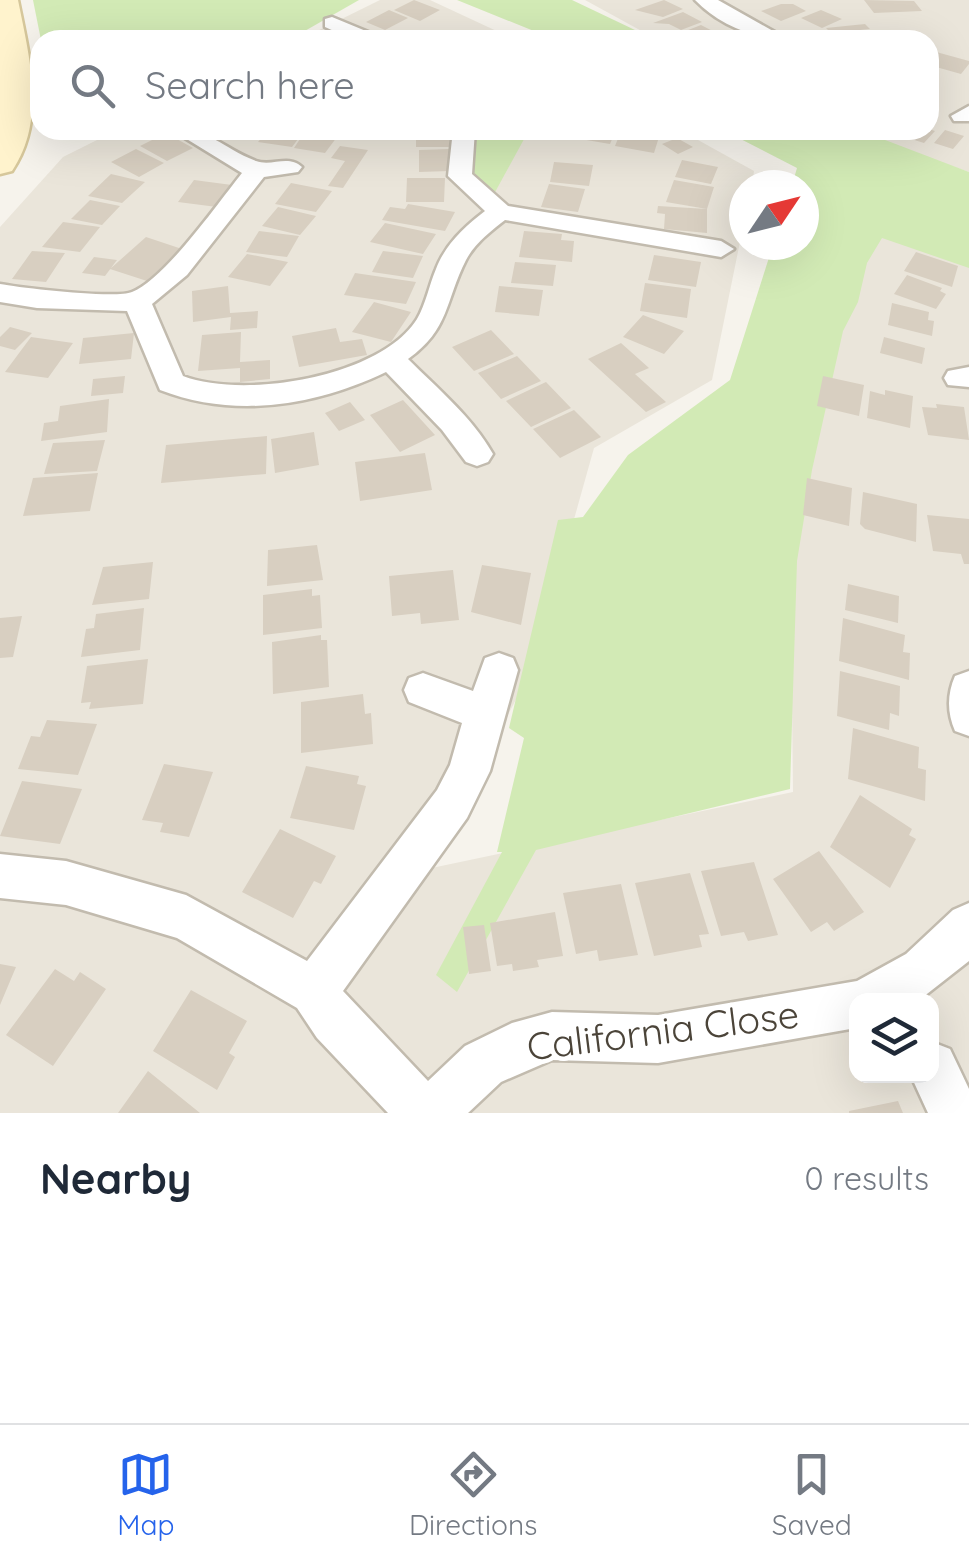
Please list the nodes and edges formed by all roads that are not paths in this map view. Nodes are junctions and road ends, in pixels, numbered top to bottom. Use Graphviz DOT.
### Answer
graph roads {
  1 [pos="4,0"];
  2 [pos="26,0"];
  3 [pos="704,0"];
  4 [pos="331,23"];
  5 [pos="32,30"];
  6 [pos="347,30"];
  7 [pos="768,30"];
  8 [pos="20,100"];
  9 [pos="35,140"];
  10 [pos="201,140"];
  11 [pos="463,140"];
  12 [pos="0,164"];
  13 [pos="290,167"];
  14 [pos="256,170"];
  15 [pos="0,200"];
  16 [pos="500,212"];
  17 [pos="721,248"];
  18 [pos="0,293"];
  19 [pos="137,302"];
  20 [pos="390,359"];
  21 [pos="477,454"];
  22 [pos="499,670"];
  23 [pos="969,688"];
  24 [pos="423,690"];
  25 [pos="485,713"];
  26 [pos="969,718"];
  27 [pos="0,876"];
  28 [pos="969,926"];
  29 [pos="314,991"];
  30 [pos="886,993"];
  31 [pos="849,1005"];
  32 [pos="939,1082"];
  33 [pos="423,1113"];
  34 [pos="431,1113"];
  35 [pos="954,1113"];
  1 -- 8 [label="street"];
  2 -- 5 [label="street"];
  3 -- 7 [label="street"];
  4 -- 6 [label="street"];
  8 -- 12 [label="street"];
  9 -- 15 [label="street"];
  10 -- 14 [label="street"];
  11 -- 16 [label="street"];
  13 -- 14 [label="street"];
  14 -- 19 [label="street"];
  16 -- 17 [label="street"];
  16 -- 20 [label="street"];
  18 -- 19 [label="street"];
  19 -- 20 [label="street"];
  20 -- 21 [label="street"];
  22 -- 25 [label="street"];
  23 -- 26 [label="street"];
  24 -- 25 [label="street"];
  25 -- 29 [label="street"];
  27 -- 29 [label="street"];
  28 -- 30 [label="street, California Close"];
  29 -- 33 [label="street"];
  31 -- 34 [label="street, California Close"];
  32 -- 35 [label="street"];
}
